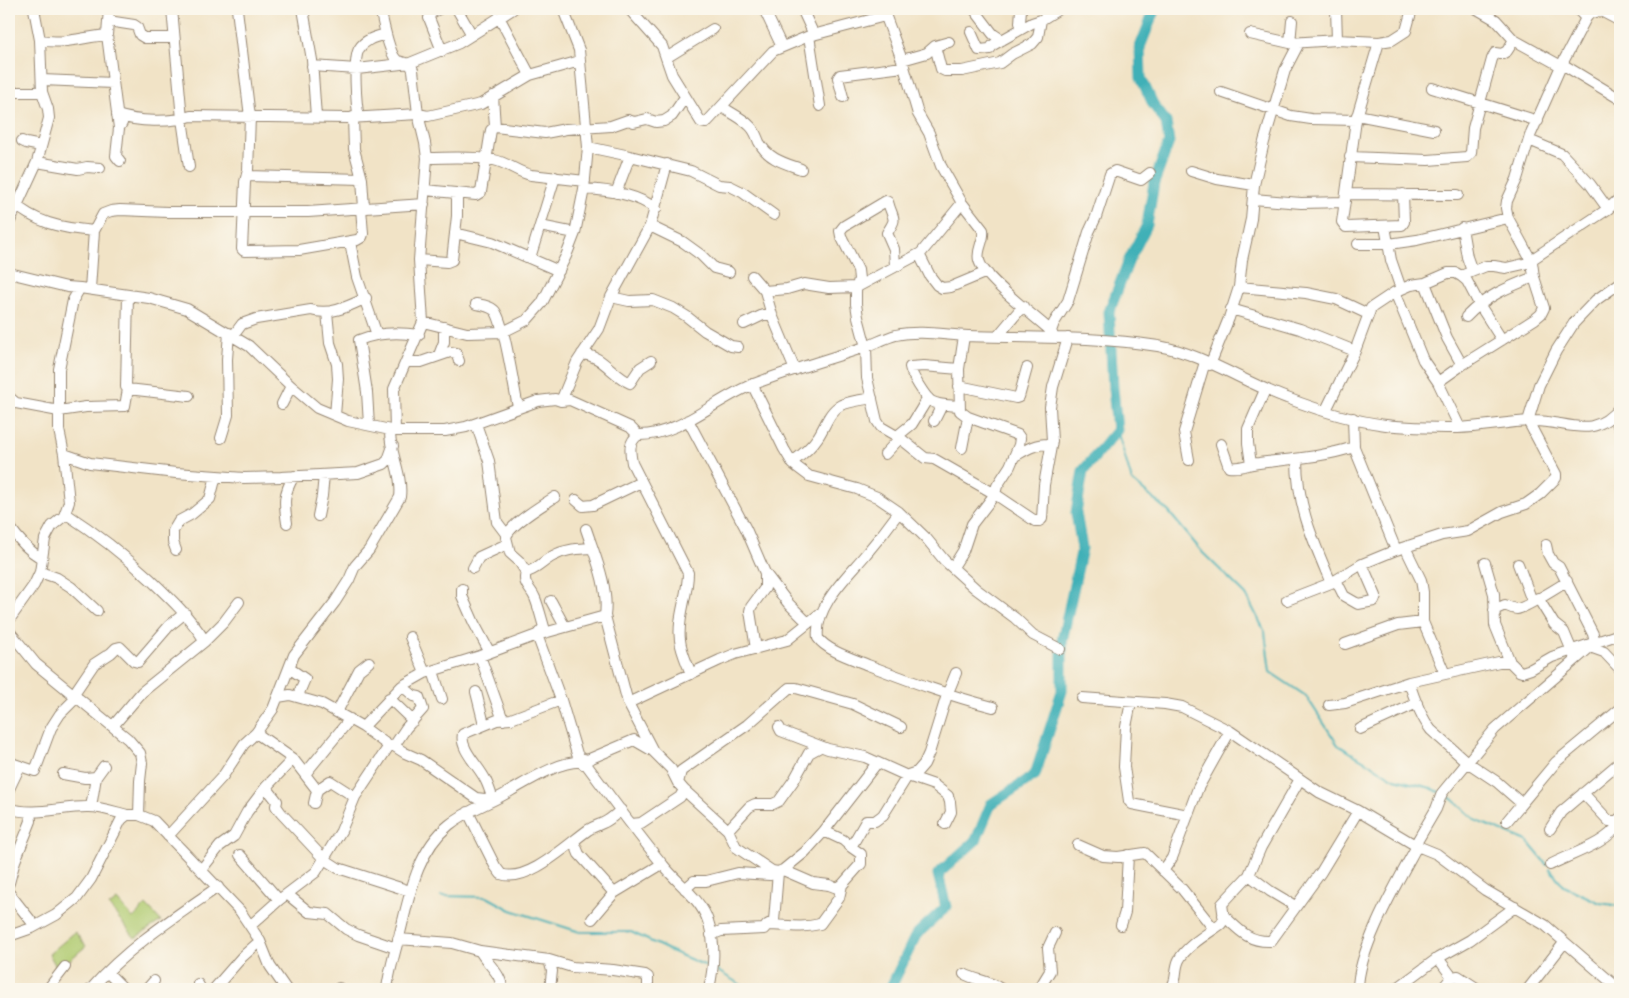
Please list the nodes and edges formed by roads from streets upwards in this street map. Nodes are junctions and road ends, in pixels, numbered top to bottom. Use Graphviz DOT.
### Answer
graph roads {
  1 [pos="34,9"];
  2 [pos="109,9"];
  3 [pos="172,9"];
  4 [pos="238,9"];
  5 [pos="303,9"];
  6 [pos="380,9"];
  7 [pos="439,9"];
  8 [pos="457,9"];
  9 [pos="513,9"];
  10 [pos="563,9"];
  11 [pos="628,9"];
  12 [pos="764,9"];
  13 [pos="802,9"];
  14 [pos="974,9"];
  15 [pos="1021,9"];
  16 [pos="1059,9"];
  17 [pos="1336,9"];
  18 [pos="1412,9"];
  19 [pos="1477,9"];
  20 [pos="1578,9"];
  21 [pos="884,12"];
  22 [pos="499,18"];
  23 [pos="1586,18"];
  24 [pos="1041,20"];
  25 [pos="108,21"];
  26 [pos="1292,21"];
  27 [pos="1620,21"];
  28 [pos="1023,28"];
  29 [pos="713,29"];
  30 [pos="971,32"];
  31 [pos="386,34"];
  32 [pos="1250,34"];
  33 [pos="107,35"];
  34 [pos="472,35"];
  35 [pos="812,35"];
  36 [pos="174,38"];
  37 [pos="40,40"];
  38 [pos="1002,40"];
  39 [pos="1336,40"];
  40 [pos="1514,40"];
  41 [pos="949,42"];
  42 [pos="1379,42"];
  43 [pos="1294,43"];
  44 [pos="935,46"];
  45 [pos="782,47"];
  46 [pos="442,51"];
  47 [pos="666,58"];
  48 [pos="580,61"];
  49 [pos="410,63"];
  50 [pos="903,63"];
  51 [pos="1561,65"];
  52 [pos="312,66"];
  53 [pos="357,69"];
  54 [pos="530,75"];
  55 [pos="42,80"];
  56 [pos="113,83"];
  57 [pos="1432,88"];
  58 [pos="9,92"];
  59 [pos="42,92"];
  60 [pos="1221,92"];
  61 [pos="493,96"];
  62 [pos="684,98"];
  63 [pos="843,98"];
  64 [pos="1620,99"];
  65 [pos="1480,104"];
  66 [pos="820,106"];
  67 [pos="722,107"];
  68 [pos="1273,110"];
  69 [pos="418,114"];
  70 [pos="121,116"];
  71 [pos="250,117"];
  72 [pos="316,117"];
  73 [pos="356,117"];
  74 [pos="1357,117"];
  75 [pos="182,119"];
  76 [pos="1538,121"];
  77 [pos="495,127"];
  78 [pos="587,129"];
  79 [pos="1434,130"];
  80 [pos="1529,140"];
  81 [pos="22,141"];
  82 [pos="41,146"];
  83 [pos="588,147"];
  84 [pos="630,156"];
  85 [pos="1350,157"];
  86 [pos="427,158"];
  87 [pos="486,159"];
  88 [pos="120,161"];
  89 [pos="36,162"];
  90 [pos="667,164"];
  91 [pos="190,167"];
  92 [pos="100,168"];
  93 [pos="801,168"];
  94 [pos="1191,171"];
  95 [pos="1150,173"];
  96 [pos="248,176"];
  97 [pos="555,177"];
  98 [pos="362,179"];
  99 [pos="585,185"];
  100 [pos="1254,185"];
  101 [pos="425,190"];
  102 [pos="616,193"];
  103 [pos="456,194"];
  104 [pos="1404,194"];
  105 [pos="1458,195"];
  106 [pos="1346,198"];
  107 [pos="1620,198"];
  108 [pos="1253,200"];
  109 [pos="962,203"];
  110 [pos="13,204"];
  111 [pos="424,204"];
  112 [pos="362,208"];
  113 [pos="656,209"];
  114 [pos="1608,209"];
  115 [pos="243,213"];
  116 [pos="774,215"];
  117 [pos="1508,218"];
  118 [pos="9,223"];
  119 [pos="540,226"];
  120 [pos="650,226"];
  121 [pos="1385,226"];
  122 [pos="1462,228"];
  123 [pos="94,231"];
  124 [pos="455,232"];
  125 [pos="575,233"];
  126 [pos="350,242"];
  127 [pos="1358,244"];
  128 [pos="1389,244"];
  129 [pos="919,254"];
  130 [pos="530,258"];
  131 [pos="419,260"];
  132 [pos="1531,261"];
  133 [pos="895,266"];
  134 [pos="559,271"];
  135 [pos="1472,271"];
  136 [pos="729,272"];
  137 [pos="988,274"];
  138 [pos="752,276"];
  139 [pos="1461,276"];
  140 [pos="10,277"];
  141 [pos="1534,277"];
  142 [pos="1425,283"];
  143 [pos="1620,283"];
  144 [pos="67,287"];
  145 [pos="857,287"];
  146 [pos="1239,287"];
  147 [pos="85,288"];
  148 [pos="1398,290"];
  149 [pos="765,291"];
  150 [pos="128,295"];
  151 [pos="611,297"];
  152 [pos="366,298"];
  153 [pos="73,300"];
  154 [pos="476,304"];
  155 [pos="1478,304"];
  156 [pos="1023,306"];
  157 [pos="1231,309"];
  158 [pos="327,312"];
  159 [pos="1368,314"];
  160 [pos="772,315"];
  161 [pos="1466,317"];
  162 [pos="423,322"];
  163 [pos="744,324"];
  164 [pos="444,327"];
  165 [pos="503,332"];
  166 [pos="231,334"];
  167 [pos="1052,334"];
  168 [pos="377,335"];
  169 [pos="419,335"];
  170 [pos="964,336"];
  171 [pos="997,337"];
  172 [pos="1068,338"];
  173 [pos="1502,340"];
  174 [pos="738,347"];
  175 [pos="866,347"];
  176 [pos="1355,351"];
  177 [pos="582,354"];
  178 [pos="439,355"];
  179 [pos="459,361"];
  180 [pos="651,361"];
  181 [pos="406,362"];
  182 [pos="1208,363"];
  183 [pos="1462,365"];
  184 [pos="1027,368"];
  185 [pos="959,369"];
  186 [pos="795,370"];
  187 [pos="1438,382"];
  188 [pos="752,384"];
  189 [pos="291,386"];
  190 [pos="959,386"];
  191 [pos="128,389"];
  192 [pos="1265,390"];
  193 [pos="189,396"];
  194 [pos="9,397"];
  195 [pos="872,398"];
  196 [pos="928,398"];
  197 [pos="561,401"];
  198 [pos="282,404"];
  199 [pos="942,405"];
  200 [pos="959,406"];
  201 [pos="518,407"];
  202 [pos="1326,410"];
  203 [pos="58,411"];
  204 [pos="1617,411"];
  205 [pos="335,416"];
  206 [pos="968,417"];
  207 [pos="1353,418"];
  208 [pos="688,420"];
  209 [pos="934,421"];
  210 [pos="1528,421"];
  211 [pos="476,424"];
  212 [pos="369,426"];
  213 [pos="1460,428"];
  214 [pos="393,430"];
  215 [pos="1620,430"];
  216 [pos="638,436"];
  217 [pos="221,438"];
  218 [pos="898,438"];
  219 [pos="1052,441"];
  220 [pos="1221,444"];
  221 [pos="393,446"];
  222 [pos="1354,447"];
  223 [pos="962,448"];
  224 [pos="64,454"];
  225 [pos="885,454"];
  226 [pos="1015,456"];
  227 [pos="1297,459"];
  228 [pos="1189,460"];
  229 [pos="792,462"];
  230 [pos="1251,464"];
  231 [pos="324,475"];
  232 [pos="216,476"];
  233 [pos="294,476"];
  234 [pos="641,482"];
  235 [pos="995,494"];
  236 [pos="555,497"];
  237 [pos="576,500"];
  238 [pos="900,512"];
  239 [pos="65,513"];
  240 [pos="318,516"];
  241 [pos="287,524"];
  242 [pos="9,526"];
  243 [pos="586,529"];
  244 [pos="507,539"];
  245 [pos="1546,545"];
  246 [pos="592,548"];
  247 [pos="1401,548"];
  248 [pos="176,550"];
  249 [pos="41,558"];
  250 [pos="1485,563"];
  251 [pos="1362,564"];
  252 [pos="1518,564"];
  253 [pos="953,566"];
  254 [pos="473,568"];
  255 [pos="40,572"];
  256 [pos="526,572"];
  257 [pos="765,572"];
  258 [pos="1334,581"];
  259 [pos="1567,581"];
  260 [pos="462,589"];
  261 [pos="1287,600"];
  262 [pos="1535,600"];
  263 [pos="551,601"];
  264 [pos="239,602"];
  265 [pos="1494,610"];
  266 [pos="97,612"];
  267 [pos="822,612"];
  268 [pos="184,613"];
  269 [pos="605,616"];
  270 [pos="9,620"];
  271 [pos="807,622"];
  272 [pos="1423,622"];
  273 [pos="565,627"];
  274 [pos="9,631"];
  275 [pos="537,634"];
  276 [pos="1620,634"];
  277 [pos="410,637"];
  278 [pos="204,641"];
  279 [pos="1344,644"];
  280 [pos="1592,645"];
  281 [pos="756,648"];
  282 [pos="1060,649"];
  283 [pos="485,653"];
  284 [pos="1574,655"];
  285 [pos="368,662"];
  286 [pos="1510,662"];
  287 [pos="289,668"];
  288 [pos="1620,669"];
  289 [pos="429,672"];
  290 [pos="956,673"];
  291 [pos="691,674"];
  292 [pos="1446,674"];
  293 [pos="1409,682"];
  294 [pos="402,686"];
  295 [pos="476,692"];
  296 [pos="946,695"];
  297 [pos="75,696"];
  298 [pos="278,697"];
  299 [pos="301,698"];
  300 [pos="389,698"];
  301 [pos="1082,698"];
  302 [pos="442,699"];
  303 [pos="561,700"];
  304 [pos="1131,702"];
  305 [pos="628,703"];
  306 [pos="1417,703"];
  307 [pos="1330,705"];
  308 [pos="993,707"];
  309 [pos="1620,709"];
  310 [pos="337,712"];
  311 [pos="350,719"];
  312 [pos="413,720"];
  313 [pos="502,720"];
  314 [pos="484,724"];
  315 [pos="113,726"];
  316 [pos="364,727"];
  317 [pos="779,727"];
  318 [pos="901,727"];
  319 [pos="1360,729"];
  320 [pos="1230,730"];
  321 [pos="256,733"];
  322 [pos="392,746"];
  323 [pos="820,746"];
  324 [pos="653,751"];
  325 [pos="293,759"];
  326 [pos="9,761"];
  327 [pos="584,761"];
  328 [pos="1467,762"];
  329 [pos="877,763"];
  330 [pos="1620,764"];
  331 [pos="20,766"];
  332 [pos="104,766"];
  333 [pos="63,774"];
  334 [pos="305,774"];
  335 [pos="908,775"];
  336 [pos="96,777"];
  337 [pos="1300,779"];
  338 [pos="266,787"];
  339 [pos="681,787"];
  340 [pos="9,789"];
  341 [pos="317,790"];
  342 [pos="1583,794"];
  343 [pos="354,797"];
  344 [pos="493,800"];
  345 [pos="314,803"];
  346 [pos="1521,803"];
  347 [pos="91,807"];
  348 [pos="9,808"];
  349 [pos="621,810"];
  350 [pos="1358,810"];
  351 [pos="30,812"];
  352 [pos="468,812"];
  353 [pos="127,815"];
  354 [pos="140,815"];
  355 [pos="1188,815"];
  356 [pos="1619,820"];
  357 [pos="1507,821"];
  358 [pos="632,824"];
  359 [pos="945,824"];
  360 [pos="1550,829"];
  361 [pos="728,830"];
  362 [pos="824,831"];
  363 [pos="168,836"];
  364 [pos="574,842"];
  365 [pos="1078,845"];
  366 [pos="1416,845"];
  367 [pos="851,847"];
  368 [pos="240,855"];
  369 [pos="1128,855"];
  370 [pos="324,859"];
  371 [pos="662,864"];
  372 [pos="1550,865"];
  373 [pos="201,870"];
  374 [pos="781,871"];
  375 [pos="1163,871"];
  376 [pos="1248,875"];
  377 [pos="9,883"];
  378 [pos="842,885"];
  379 [pos="218,887"];
  380 [pos="685,889"];
  381 [pos="410,891"];
  382 [pos="9,892"];
  383 [pos="614,894"];
  384 [pos="283,897"];
  385 [pos="1296,906"];
  386 [pos="1515,907"];
  387 [pos="1223,915"];
  388 [pos="592,919"];
  389 [pos="767,925"];
  390 [pos="1121,925"];
  391 [pos="35,926"];
  392 [pos="250,926"];
  393 [pos="1214,929"];
  394 [pos="1055,933"];
  395 [pos="711,934"];
  396 [pos="9,936"];
  397 [pos="260,941"];
  398 [pos="397,943"];
  399 [pos="1564,944"];
  400 [pos="480,951"];
  401 [pos="1438,958"];
  402 [pos="549,960"];
  403 [pos="65,967"];
  404 [pos="108,972"];
  405 [pos="964,974"];
  406 [pos="1452,977"];
  407 [pos="154,981"];
  408 [pos="282,988"];
  409 [pos="1174,988"];
  410 [pos="48,989"];
  411 [pos="91,989"];
  412 [pos="124,989"];
  413 [pos="147,989"];
  414 [pos="214,989"];
  415 [pos="387,989"];
  416 [pos="502,989"];
  417 [pos="550,989"];
  418 [pos="648,989"];
  419 [pos="709,989"];
  420 [pos="1001,989"];
  421 [pos="1039,989"];
  422 [pos="1358,989"];
  423 [pos="1396,989"];
  424 [pos="1442,989"];
  425 [pos="1478,989"];
  426 [pos="1528,989"];
  427 [pos="1619,989"];
  1 -- 37 [label="street"];
  2 -- 25 [label="street"];
  3 -- 36 [label="street"];
  4 -- 71 [label="street"];
  5 -- 52 [label="street"];
  6 -- 31 [label="street"];
  7 -- 46 [label="street"];
  8 -- 34 [label="street"];
  9 -- 22 [label="street"];
  10 -- 48 [label="street"];
  11 -- 47 [label="street"];
  12 -- 45 [label="street"];
  13 -- 35 [label="street"];
  14 -- 38 [label="street"];
  15 -- 28 [label="street"];
  16 -- 24 [label="street"];
  17 -- 39 [label="street"];
  18 -- 42 [label="street"];
  19 -- 40 [label="street"];
  20 -- 23 [label="street"];
  21 -- 35 [label="street"];
  21 -- 50 [label="street"];
  22 -- 34 [label="street"];
  22 -- 54 [label="street"];
  23 -- 27 [label="street"];
  23 -- 51 [label="street"];
  24 -- 28 [label="street"];
  24 -- 44 [label="street"];
  25 -- 33 [label="street"];
  25 -- 36 [label="street"];
  26 -- 43 [label="street"];
  28 -- 38 [label="street"];
  29 -- 47 [label="street"];
  30 -- 38 [label="street"];
  31 -- 49 [label="street"];
  31 -- 53 [label="street"];
  32 -- 43 [label="street"];
  33 -- 37 [label="street"];
  33 -- 56 [label="street"];
  34 -- 46 [label="street"];
  35 -- 45 [label="street"];
  35 -- 66 [label="street"];
  36 -- 75 [label="street"];
  37 -- 55 [label="street"];
  39 -- 42 [label="street"];
  39 -- 43 [label="street"];
  40 -- 51 [label="street"];
  40 -- 65 [label="street"];
  41 -- 44 [label="street"];
  42 -- 74 [label="street"];
  43 -- 68 [label="street"];
  44 -- 50 [label="street"];
  45 -- 67 [label="street"];
  46 -- 49 [label="street"];
  47 -- 62 [label="street"];
  48 -- 54 [label="street"];
  48 -- 78 [label="street"];
  49 -- 53 [label="street"];
  49 -- 69 [label="street"];
  50 -- 63 [label="street"];
  50 -- 109 [label="street"];
  51 -- 64 [label="street"];
  51 -- 76 [label="street"];
  52 -- 53 [label="street"];
  52 -- 72 [label="street"];
  53 -- 73 [label="street"];
  54 -- 61 [label="street"];
  55 -- 56 [label="street"];
  55 -- 59 [label="street"];
  56 -- 70 [label="street"];
  57 -- 65 [label="street"];
  58 -- 59 [label="street"];
  59 -- 82 [label="street"];
  60 -- 68 [label="street"];
  61 -- 69 [label="street"];
  61 -- 77 [label="street"];
  62 -- 67 [label="street"];
  62 -- 78 [label="street"];
  65 -- 76 [label="street"];
  65 -- 85 [label="street"];
  67 -- 93 [label="street"];
  68 -- 74 [label="street"];
  68 -- 100 [label="street"];
  69 -- 73 [label="street"];
  69 -- 86 [label="street"];
  70 -- 75 [label="street"];
  70 -- 88 [label="street"];
  71 -- 72 [label="street"];
  71 -- 75 [label="street"];
  71 -- 96 [label="street"];
  72 -- 73 [label="street"];
  73 -- 98 [label="street"];
  74 -- 79 [label="street"];
  74 -- 85 [label="street"];
  75 -- 91 [label="street"];
  76 -- 80 [label="street"];
  77 -- 78 [label="street"];
  77 -- 87 [label="street"];
  78 -- 83 [label="street"];
  80 -- 114 [label="street"];
  80 -- 117 [label="street"];
  81 -- 82 [label="street"];
  82 -- 89 [label="street"];
  83 -- 84 [label="street"];
  83 -- 99 [label="street"];
  84 -- 90 [label="street"];
  84 -- 102 [label="street"];
  85 -- 106 [label="street"];
  86 -- 87 [label="street"];
  86 -- 101 [label="street"];
  87 -- 97 [label="street"];
  87 -- 103 [label="street"];
  89 -- 92 [label="street"];
  89 -- 110 [label="street"];
  90 -- 113 [label="street"];
  90 -- 116 [label="street"];
  94 -- 100 [label="street"];
  95 -- 167 [label="street"];
  96 -- 98 [label="street"];
  96 -- 115 [label="street"];
  97 -- 99 [label="street"];
  97 -- 119 [label="street"];
  98 -- 112 [label="street"];
  99 -- 102 [label="street"];
  99 -- 125 [label="street"];
  100 -- 108 [label="street"];
  101 -- 103 [label="street"];
  101 -- 111 [label="street"];
  102 -- 113 [label="street"];
  103 -- 124 [label="street"];
  104 -- 105 [label="street"];
  104 -- 106 [label="street"];
  104 -- 121 [label="street"];
  106 -- 108 [label="street"];
  106 -- 121 [label="street"];
  107 -- 114 [label="street"];
  108 -- 146 [label="street"];
  109 -- 129 [label="street"];
  109 -- 137 [label="street"];
  110 -- 118 [label="street"];
  110 -- 123 [label="street"];
  111 -- 112 [label="street"];
  111 -- 131 [label="street"];
  112 -- 115 [label="street"];
  112 -- 126 [label="street"];
  113 -- 120 [label="street"];
  114 -- 132 [label="street"];
  115 -- 123 [label="street"];
  115 -- 126 [label="street"];
  117 -- 122 [label="street"];
  117 -- 132 [label="street"];
  119 -- 125 [label="street"];
  119 -- 130 [label="street"];
  120 -- 136 [label="street"];
  120 -- 151 [label="street"];
  121 -- 128 [label="street"];
  122 -- 128 [label="street"];
  122 -- 135 [label="street"];
  123 -- 147 [label="street"];
  124 -- 130 [label="street"];
  124 -- 131 [label="street"];
  125 -- 134 [label="street"];
  126 -- 152 [label="street"];
  127 -- 128 [label="street"];
  128 -- 148 [label="street"];
  129 -- 133 [label="street"];
  129 -- 137 [label="street"];
  130 -- 134 [label="street"];
  131 -- 162 [label="street"];
  132 -- 135 [label="street"];
  132 -- 141 [label="street"];
  133 -- 145 [label="street"];
  133 -- 145 [label="street"];
  134 -- 165 [label="street"];
  135 -- 139 [label="street"];
  137 -- 156 [label="street"];
  138 -- 149 [label="street"];
  139 -- 142 [label="street"];
  139 -- 155 [label="street"];
  140 -- 144 [label="street"];
  141 -- 155 [label="street"];
  141 -- 173 [label="street"];
  142 -- 148 [label="street"];
  142 -- 183 [label="street"];
  143 -- 210 [label="street"];
  144 -- 147 [label="street"];
  144 -- 153 [label="street"];
  145 -- 149 [label="street"];
  145 -- 175 [label="street"];
  146 -- 157 [label="street"];
  146 -- 159 [label="street"];
  147 -- 150 [label="street"];
  147 -- 153 [label="street"];
  148 -- 159 [label="street"];
  148 -- 187 [label="street"];
  149 -- 160 [label="street"];
  150 -- 166 [label="street"];
  150 -- 191 [label="street"];
  151 -- 174 [label="street"];
  151 -- 177 [label="street"];
  152 -- 158 [label="street"];
  152 -- 168 [label="street"];
  153 -- 203 [label="street"];
  154 -- 165 [label="street"];
  155 -- 161 [label="street"];
  155 -- 173 [label="street"];
  156 -- 167 [label="street"];
  156 -- 171 [label="street"];
  157 -- 176 [label="street"];
  157 -- 182 [label="street"];
  158 -- 166 [label="street"];
  158 -- 205 [label="street"];
  159 -- 176 [label="street"];
  160 -- 163 [label="street"];
  160 -- 186 [label="street"];
  162 -- 164 [label="street"];
  162 -- 169 [label="street"];
  164 -- 165 [label="street"];
  164 -- 178 [label="street"];
  165 -- 201 [label="street"];
  166 -- 189 [label="street"];
  166 -- 217 [label="street"];
  167 -- 171 [label="street"];
  167 -- 172 [label="street"];
  168 -- 169 [label="street"];
  168 -- 212 [label="street"];
  169 -- 181 [label="street"];
  170 -- 171 [label="street"];
  170 -- 175 [label="street"];
  170 -- 185 [label="street"];
  172 -- 182 [label="street"];
  172 -- 219 [label="street"];
  173 -- 183 [label="street"];
  175 -- 186 [label="street"];
  175 -- 195 [label="street"];
  176 -- 202 [label="street"];
  177 -- 180 [label="street"];
  177 -- 197 [label="street"];
  178 -- 179 [label="street"];
  178 -- 181 [label="street"];
  181 -- 214 [label="street"];
  182 -- 192 [label="street"];
  182 -- 228 [label="street"];
  183 -- 187 [label="street"];
  184 -- 190 [label="street"];
  185 -- 190 [label="street"];
  185 -- 196 [label="street"];
  186 -- 188 [label="street"];
  187 -- 213 [label="street"];
  188 -- 208 [label="street"];
  188 -- 229 [label="street"];
  189 -- 198 [label="street"];
  189 -- 205 [label="street"];
  190 -- 200 [label="street"];
  191 -- 193 [label="street"];
  191 -- 203 [label="street"];
  192 -- 202 [label="street"];
  192 -- 230 [label="street"];
  194 -- 203 [label="street"];
  195 -- 218 [label="street"];
  195 -- 229 [label="street"];
  196 -- 199 [label="street"];
  196 -- 218 [label="street"];
  197 -- 201 [label="street"];
  197 -- 216 [label="street"];
  199 -- 200 [label="street"];
  199 -- 209 [label="street"];
  200 -- 206 [label="street"];
  201 -- 211 [label="street"];
  202 -- 207 [label="street"];
  203 -- 224 [label="street"];
  204 -- 210 [label="street"];
  204 -- 215 [label="street"];
  205 -- 212 [label="street"];
  206 -- 223 [label="street"];
  206 -- 226 [label="street"];
  207 -- 213 [label="street"];
  207 -- 222 [label="street"];
  208 -- 216 [label="street"];
  208 -- 257 [label="street"];
  210 -- 213 [label="street"];
  210 -- 247 [label="street"];
  211 -- 214 [label="street"];
  211 -- 244 [label="street"];
  212 -- 214 [label="street"];
  214 -- 221 [label="street"];
  216 -- 234 [label="street"];
  218 -- 225 [label="street"];
  218 -- 235 [label="street"];
  219 -- 226 [label="street"];
  219 -- 235 [label="street"];
  220 -- 230 [label="street"];
  221 -- 231 [label="street"];
  221 -- 287 [label="street"];
  222 -- 227 [label="street"];
  222 -- 247 [label="street"];
  224 -- 232 [label="street"];
  224 -- 239 [label="street"];
  226 -- 235 [label="street"];
  227 -- 230 [label="street"];
  227 -- 258 [label="street"];
  229 -- 238 [label="street"];
  231 -- 233 [label="street"];
  231 -- 240 [label="street"];
  232 -- 233 [label="street"];
  232 -- 248 [label="street"];
  233 -- 241 [label="street"];
  234 -- 237 [label="street"];
  234 -- 291 [label="street"];
  235 -- 253 [label="street"];
  236 -- 244 [label="street"];
  238 -- 253 [label="street"];
  238 -- 267 [label="street"];
  239 -- 249 [label="street"];
  239 -- 268 [label="street"];
  242 -- 249 [label="street"];
  243 -- 246 [label="street"];
  244 -- 254 [label="street"];
  244 -- 256 [label="street"];
  245 -- 259 [label="street"];
  246 -- 256 [label="street"];
  246 -- 269 [label="street"];
  247 -- 251 [label="street"];
  247 -- 272 [label="street"];
  249 -- 255 [label="street"];
  250 -- 265 [label="street"];
  251 -- 258 [label="street"];
  251 -- 258 [label="street"];
  252 -- 262 [label="street"];
  253 -- 282 [label="street"];
  255 -- 266 [label="street"];
  255 -- 270 [label="street"];
  256 -- 275 [label="street"];
  257 -- 271 [label="street"];
  257 -- 281 [label="street"];
  258 -- 261 [label="street"];
  259 -- 262 [label="street"];
  259 -- 280 [label="street"];
  260 -- 283 [label="street"];
  262 -- 265 [label="street"];
  262 -- 284 [label="street"];
  263 -- 273 [label="street"];
  264 -- 278 [label="street"];
  265 -- 286 [label="street"];
  267 -- 271 [label="street"];
  267 -- 296 [label="street"];
  268 -- 278 [label="street"];
  268 -- 297 [label="street"];
  269 -- 273 [label="street"];
  269 -- 305 [label="street"];
  271 -- 281 [label="street"];
  272 -- 279 [label="street"];
  272 -- 292 [label="street"];
  273 -- 275 [label="street"];
  274 -- 297 [label="street"];
  275 -- 283 [label="street"];
  275 -- 303 [label="street"];
  276 -- 280 [label="street"];
  277 -- 289 [label="street"];
  278 -- 315 [label="street"];
  280 -- 284 [label="street"];
  280 -- 288 [label="street"];
  281 -- 291 [label="street"];
  283 -- 289 [label="street"];
  283 -- 313 [label="street"];
  284 -- 286 [label="street"];
  284 -- 328 [label="street"];
  285 -- 310 [label="street"];
  286 -- 292 [label="street"];
  287 -- 298 [label="street"];
  287 -- 299 [label="street"];
  289 -- 294 [label="street"];
  289 -- 302 [label="street"];
  290 -- 296 [label="street"];
  291 -- 305 [label="street"];
  292 -- 293 [label="street"];
  293 -- 306 [label="street"];
  293 -- 307 [label="street"];
  294 -- 300 [label="street"];
  294 -- 312 [label="street"];
  295 -- 314 [label="street"];
  296 -- 308 [label="street"];
  296 -- 335 [label="street"];
  297 -- 315 [label="street"];
  297 -- 331 [label="street"];
  298 -- 299 [label="street"];
  298 -- 321 [label="street"];
  299 -- 310 [label="street"];
  300 -- 312 [label="street"];
  300 -- 316 [label="street"];
  301 -- 304 [label="street"];
  303 -- 313 [label="street"];
  303 -- 327 [label="street"];
  304 -- 320 [label="street"];
  304 -- 355 [label="street"];
  305 -- 324 [label="street"];
  306 -- 319 [label="street"];
  306 -- 328 [label="street"];
  309 -- 346 [label="street"];
  310 -- 311 [label="street"];
  311 -- 316 [label="street"];
  311 -- 334 [label="street"];
  312 -- 322 [label="street"];
  313 -- 314 [label="street"];
  314 -- 344 [label="street"];
  315 -- 354 [label="street"];
  316 -- 322 [label="street"];
  317 -- 323 [label="street"];
  318 -- 339 [label="street"];
  320 -- 337 [label="street"];
  320 -- 355 [label="street"];
  321 -- 325 [label="street"];
  321 -- 363 [label="street"];
  322 -- 343 [label="street"];
  322 -- 344 [label="street"];
  323 -- 329 [label="street"];
  323 -- 361 [label="street"];
  324 -- 327 [label="street"];
  324 -- 339 [label="street"];
  325 -- 334 [label="street"];
  325 -- 338 [label="street"];
  326 -- 331 [label="street"];
  327 -- 344 [label="street"];
  327 -- 349 [label="street"];
  328 -- 346 [label="street"];
  328 -- 366 [label="street"];
  329 -- 335 [label="street"];
  329 -- 362 [label="street"];
  330 -- 342 [label="street"];
  331 -- 340 [label="street"];
  332 -- 336 [label="street"];
  333 -- 336 [label="street"];
  334 -- 341 [label="street"];
  335 -- 359 [label="street"];
  335 -- 367 [label="street"];
  336 -- 347 [label="street"];
  337 -- 350 [label="street"];
  337 -- 376 [label="street"];
  338 -- 370 [label="street"];
  338 -- 373 [label="street"];
  339 -- 358 [label="street"];
  339 -- 361 [label="street"];
  341 -- 343 [label="street"];
  341 -- 345 [label="street"];
  342 -- 356 [label="street"];
  342 -- 360 [label="street"];
  343 -- 370 [label="street"];
  344 -- 352 [label="street"];
  346 -- 357 [label="street"];
  347 -- 351 [label="street"];
  347 -- 353 [label="street"];
  348 -- 351 [label="street"];
  349 -- 358 [label="street"];
  349 -- 364 [label="street"];
  350 -- 366 [label="street"];
  350 -- 385 [label="street"];
  351 -- 377 [label="street"];
  352 -- 364 [label="street"];
  352 -- 381 [label="street"];
  353 -- 354 [label="street"];
  353 -- 391 [label="street"];
  354 -- 363 [label="street"];
  355 -- 375 [label="street"];
  356 -- 372 [label="street"];
  358 -- 371 [label="street"];
  361 -- 374 [label="street"];
  362 -- 367 [label="street"];
  362 -- 374 [label="street"];
  363 -- 373 [label="street"];
  364 -- 383 [label="street"];
  365 -- 369 [label="street"];
  366 -- 386 [label="street"];
  366 -- 422 [label="street"];
  367 -- 378 [label="street"];
  368 -- 384 [label="street"];
  369 -- 375 [label="street"];
  369 -- 390 [label="street"];
  370 -- 381 [label="street"];
  370 -- 384 [label="street"];
  371 -- 380 [label="street"];
  371 -- 383 [label="street"];
  373 -- 379 [label="street"];
  374 -- 378 [label="street"];
  374 -- 380 [label="street"];
  374 -- 389 [label="street"];
  375 -- 393 [label="street"];
  376 -- 385 [label="street"];
  376 -- 387 [label="street"];
  378 -- 389 [label="street"];
  379 -- 392 [label="street"];
  379 -- 404 [label="street"];
  380 -- 395 [label="street"];
  381 -- 398 [label="street"];
  382 -- 391 [label="street"];
  383 -- 388 [label="street"];
  384 -- 392 [label="street"];
  384 -- 398 [label="street"];
  385 -- 387 [label="street"];
  386 -- 399 [label="street"];
  386 -- 401 [label="street"];
  387 -- 393 [label="street"];
  389 -- 395 [label="street"];
  391 -- 396 [label="street"];
  392 -- 397 [label="street"];
  393 -- 409 [label="street"];
  394 -- 421 [label="street"];
  395 -- 419 [label="street"];
  397 -- 408 [label="street"];
  397 -- 414 [label="street"];
  398 -- 400 [label="street"];
  398 -- 415 [label="street"];
  399 -- 426 [label="street"];
  399 -- 427 [label="street"];
  400 -- 402 [label="street"];
  400 -- 416 [label="street"];
  401 -- 406 [label="street"];
  401 -- 423 [label="street"];
  402 -- 417 [label="street"];
  402 -- 418 [label="street"];
  403 -- 410 [label="street"];
  404 -- 411 [label="street"];
  404 -- 412 [label="street"];
  405 -- 420 [label="street"];
  406 -- 424 [label="street"];
  406 -- 425 [label="street"];
  407 -- 413 [label="street"];
}
